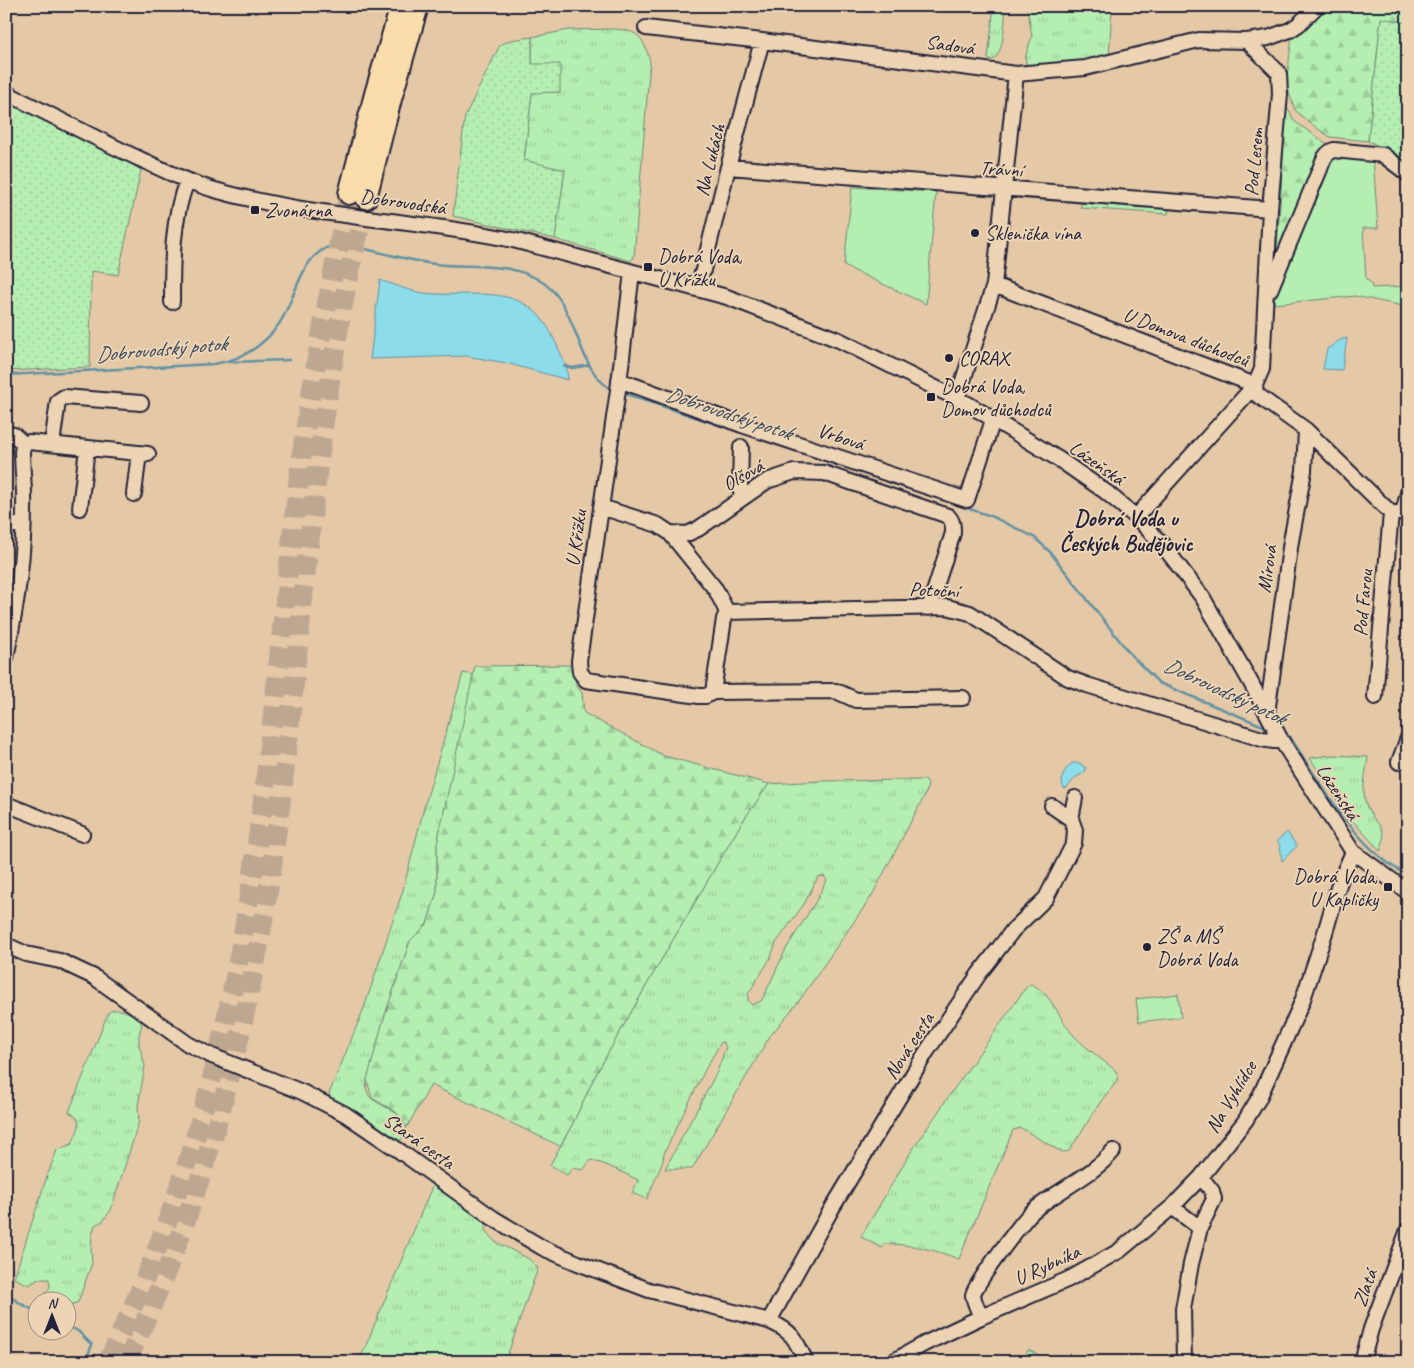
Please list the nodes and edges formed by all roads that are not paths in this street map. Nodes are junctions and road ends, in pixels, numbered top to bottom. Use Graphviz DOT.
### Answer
graph roads {
  1 [pos="401,6"];
  2 [pos="418,6"];
  3 [pos="1317,6"];
  4 [pos="646,28"];
  5 [pos="762,40"];
  6 [pos="1247,41"];
  7 [pos="1016,74"];
  8 [pos="6,93"];
  9 [pos="728,167"];
  10 [pos="1408,174"];
  11 [pos="185,185"];
  12 [pos="1003,189"];
  13 [pos="1270,209"];
  14 [pos="632,272"];
  15 [pos="994,285"];
  16 [pos="696,289"];
  17 [pos="1266,299"];
  18 [pos="172,302"];
  19 [pos="619,381"];
  20 [pos="1254,385"];
  21 [pos="957,399"];
  22 [pos="141,404"];
  23 [pos="993,420"];
  24 [pos="1306,430"];
  25 [pos="14,437"];
  26 [pos="52,444"];
  27 [pos="87,448"];
  28 [pos="741,448"];
  29 [pos="1408,493"];
  30 [pos="134,494"];
  31 [pos="742,497"];
  32 [pos="601,507"];
  33 [pos="80,508"];
  34 [pos="1401,514"];
  35 [pos="1136,517"];
  36 [pos="23,524"];
  37 [pos="6,526"];
  38 [pos="670,533"];
  39 [pos="929,608"];
  40 [pos="727,612"];
  41 [pos="6,658"];
  42 [pos="713,692"];
  43 [pos="1375,697"];
  44 [pos="962,698"];
  45 [pos="1267,713"];
  46 [pos="1408,738"];
  47 [pos="1281,740"];
  48 [pos="1399,762"];
  49 [pos="1075,798"];
  50 [pos="6,804"];
  51 [pos="1052,806"];
  52 [pos="1071,819"];
  53 [pos="82,834"];
  54 [pos="1353,852"];
  55 [pos="1408,892"];
  56 [pos="6,945"];
  57 [pos="1113,1151"];
  58 [pos="1201,1177"];
  59 [pos="1172,1207"];
  60 [pos="1200,1228"];
  61 [pos="1408,1230"];
  62 [pos="981,1317"];
  63 [pos="769,1321"];
  64 [pos="806,1362"];
  65 [pos="892,1362"];
  66 [pos="1184,1362"];
  67 [pos="1362,1362"];
  1 -- 2 [label="highway"];
  3 -- 6 [label="street, Sadová"];
  4 -- 5 [label="street, Sadová"];
  5 -- 7 [label="street, Sadová"];
  5 -- 9 [label="street, Na Lukách"];
  6 -- 7 [label="street, Sadová"];
  6 -- 13 [label="street, Pod Lesem"];
  7 -- 12 [label="street"];
  8 -- 11 [label="street, Dobrovodská"];
  9 -- 12 [label="street, Trávní"];
  9 -- 16 [label="street, Na Lukách"];
  10 -- 17 [label="street, Pod Lesem"];
  11 -- 14 [label="street, Dobrovodská"];
  11 -- 18 [label="street"];
  12 -- 13 [label="street, Trávní"];
  12 -- 15 [label="street"];
  13 -- 17 [label="street, Pod Lesem"];
  14 -- 16 [label="street, Lázeňská"];
  14 -- 19 [label="street, U Křížku"];
  15 -- 20 [label="street, U Domova důchodců"];
  15 -- 21 [label="street"];
  16 -- 21 [label="street, Lázeňská"];
  17 -- 20 [label="street, Pod Lesem"];
  19 -- 23 [label="street, Vrbová"];
  19 -- 32 [label="street, U Křížku"];
  20 -- 24 [label="street, U Domova důchodců"];
  20 -- 35 [label="street, Pod Lesem"];
  21 -- 23 [label="street, Lázeňská"];
  22 -- 26 [label="street"];
  23 -- 35 [label="street, Lázeňská"];
  24 -- 34 [label="street, U Domova důchodců"];
  24 -- 45 [label="street, Mírová"];
  25 -- 26 [label="street"];
  25 -- 36 [label="street"];
  26 -- 27 [label="street"];
  27 -- 30 [label="street"];
  27 -- 33 [label="street"];
  28 -- 31 [label="street"];
  29 -- 34 [label="street, Pod Farou"];
  31 -- 38 [label="street, Olšová"];
  31 -- 39 [label="street, Olšová"];
  32 -- 38 [label="street"];
  32 -- 42 [label="street, U Křížku"];
  34 -- 43 [label="street, Pod Farou"];
  35 -- 45 [label="street, Lázeňská"];
  36 -- 37 [label="street"];
  36 -- 41 [label="street"];
  38 -- 40 [label="street"];
  39 -- 40 [label="street, Potoční"];
  39 -- 47 [label="street, Potoční"];
  40 -- 42 [label="street"];
  42 -- 44 [label="street, U Křížku"];
  45 -- 47 [label="street, Lázeňská"];
  46 -- 48 [label="street"];
  47 -- 54 [label="street, Lázeňská"];
  49 -- 52 [label="street, Nová cesta"];
  50 -- 53 [label="street"];
  51 -- 52 [label="street"];
  52 -- 63 [label="street, Nová cesta"];
  54 -- 55 [label="street, Lázeňská"];
  54 -- 58 [label="street, Na Vyhlídce"];
  56 -- 63 [label="street, Stará cesta"];
  57 -- 62 [label="street"];
  58 -- 59 [label="street, U Rybníka"];
  58 -- 60 [label="street"];
  59 -- 60 [label="street"];
  59 -- 62 [label="street, U Rybníka"];
  60 -- 66 [label="street"];
  61 -- 67 [label="street, Zlatá"];
  62 -- 65 [label="street, U Rybníka"];
  63 -- 64 [label="street, Stará cesta"];
}
